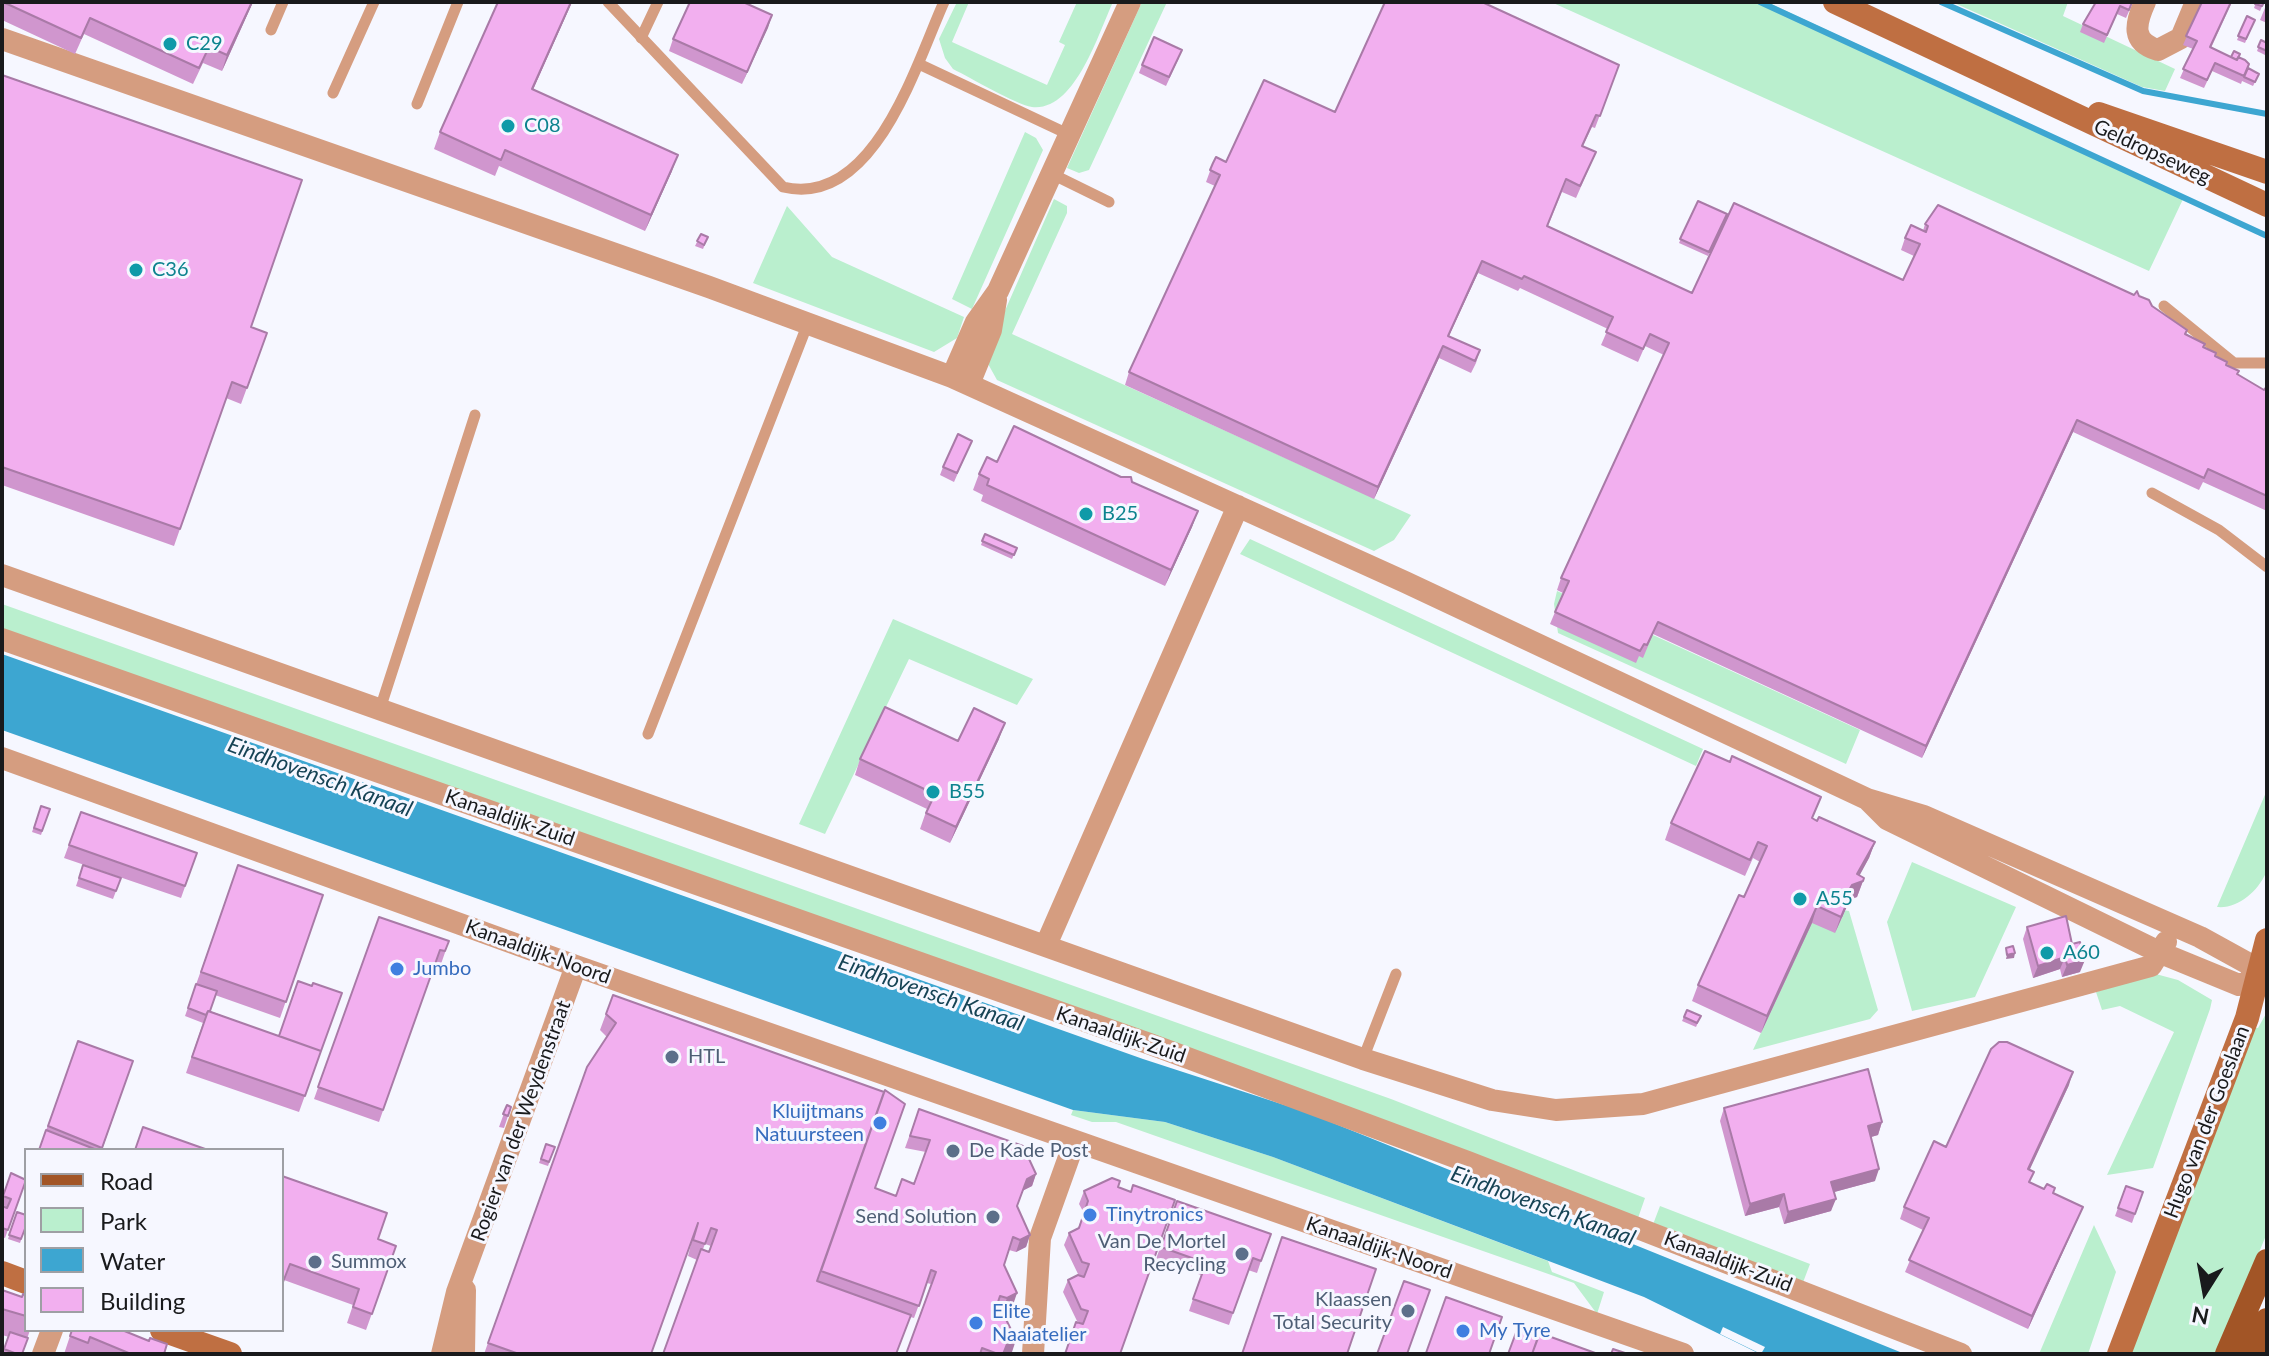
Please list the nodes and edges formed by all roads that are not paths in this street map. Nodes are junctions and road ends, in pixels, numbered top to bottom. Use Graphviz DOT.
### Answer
graph roads {
  1 [pos="283,2"];
  2 [pos="374,2"];
  3 [pos="458,2"];
  4 [pos="608,2"];
  5 [pos="658,2"];
  6 [pos="944,2"];
  7 [pos="1130,2"];
  8 [pos="1835,2"];
  9 [pos="2145,2"];
  10 [pos="2196,2"];
  11 [pos="271,30"];
  12 [pos="641,38"];
  13 [pos="2,39"];
  14 [pos="921,65"];
  15 [pos="333,93"];
  16 [pos="2038,96"];
  17 [pos="417,104"];
  18 [pos="1070,136"];
  19 [pos="2267,172"];
  20 [pos="1052,174"];
  21 [pos="1109,202"];
  22 [pos="2267,205"];
  23 [pos="2164,306"];
  24 [pos="808,323"];
  25 [pos="2267,363"];
  26 [pos="960,380"];
  27 [pos="475,415"];
  28 [pos="2152,493"];
  29 [pos="1238,506"];
  30 [pos="2267,567"];
  31 [pos="2,575"];
  32 [pos="2,639"];
  33 [pos="380,709"];
  34 [pos="648,734"];
  35 [pos="2,758"];
  36 [pos="1867,799"];
  37 [pos="2173,925"];
  38 [pos="2267,940"];
  39 [pos="1046,945"];
  40 [pos="2161,953"];
  41 [pos="576,966"];
  42 [pos="1396,974"];
  43 [pos="2262,980"];
  44 [pos="1363,1059"];
  45 [pos="1074,1143"];
  46 [pos="2267,1261"];
  47 [pos="2,1273"];
  48 [pos="466,1276"];
  49 [pos="24,1281"];
  50 [pos="2267,1320"];
  51 [pos="51,1332"];
  52 [pos="168,1332"];
  53 [pos="43,1354"];
  54 [pos="230,1354"];
  55 [pos="442,1354"];
  56 [pos="464,1354"];
  57 [pos="1033,1354"];
  58 [pos="1683,1354"];
  59 [pos="1961,1354"];
  60 [pos="2119,1354"];
  61 [pos="2227,1354"];
  62 [pos="2252,1354"];
  1 -- 11 [label="lane"];
  2 -- 15 [label="lane"];
  3 -- 17 [label="lane"];
  4 -- 12 [label="lane"];
  5 -- 12 [label="lane"];
  6 -- 14 [label="lane"];
  7 -- 18 [label="street"];
  8 -- 16 [label="main road, Geldropseweg"];
  9 -- 10 [label="street"];
  12 -- 14 [label="lane"];
  13 -- 24 [label="street"];
  14 -- 18 [label="lane"];
  16 -- 19 [label="main road, Geldropseweg"];
  16 -- 22 [label="main road, Geldropseweg"];
  18 -- 20 [label="street"];
  20 -- 21 [label="lane"];
  20 -- 26 [label="street"];
  23 -- 25 [label="lane"];
  24 -- 26 [label="street"];
  24 -- 34 [label="lane"];
  26 -- 29 [label="street"];
  27 -- 33 [label="lane"];
  28 -- 30 [label="lane"];
  29 -- 36 [label="street"];
  29 -- 39 [label="street"];
  31 -- 33 [label="street"];
  32 -- 59 [label="street, Kanaaldijk-Zuid"];
  33 -- 39 [label="street"];
  35 -- 41 [label="street, Kanaaldijk-Noord"];
  36 -- 37 [label="street"];
  36 -- 40 [label="street"];
  37 -- 40 [label="street"];
  37 -- 43 [label="street"];
  38 -- 43 [label="main road, Hugo van der Goeslaan"];
  39 -- 44 [label="street"];
  40 -- 43 [label="street"];
  40 -- 44 [label="street"];
  41 -- 45 [label="street, Kanaaldijk-Noord"];
  41 -- 48 [label="street, Rogier van der Weydenstraat"];
  42 -- 44 [label="lane"];
  43 -- 60 [label="main road, Hugo van der Goeslaan"];
  45 -- 57 [label="street"];
  45 -- 58 [label="street, Kanaaldijk-Noord"];
  46 -- 61 [label="main road"];
  47 -- 49 [label="main road"];
  48 -- 55 [label="street, Rogier van der Weydenstraat"];
  48 -- 56 [label="street, Rogier van der Weydenstraat"];
  50 -- 62 [label="main road"];
  51 -- 53 [label="street"];
  52 -- 54 [label="main road"];
}
